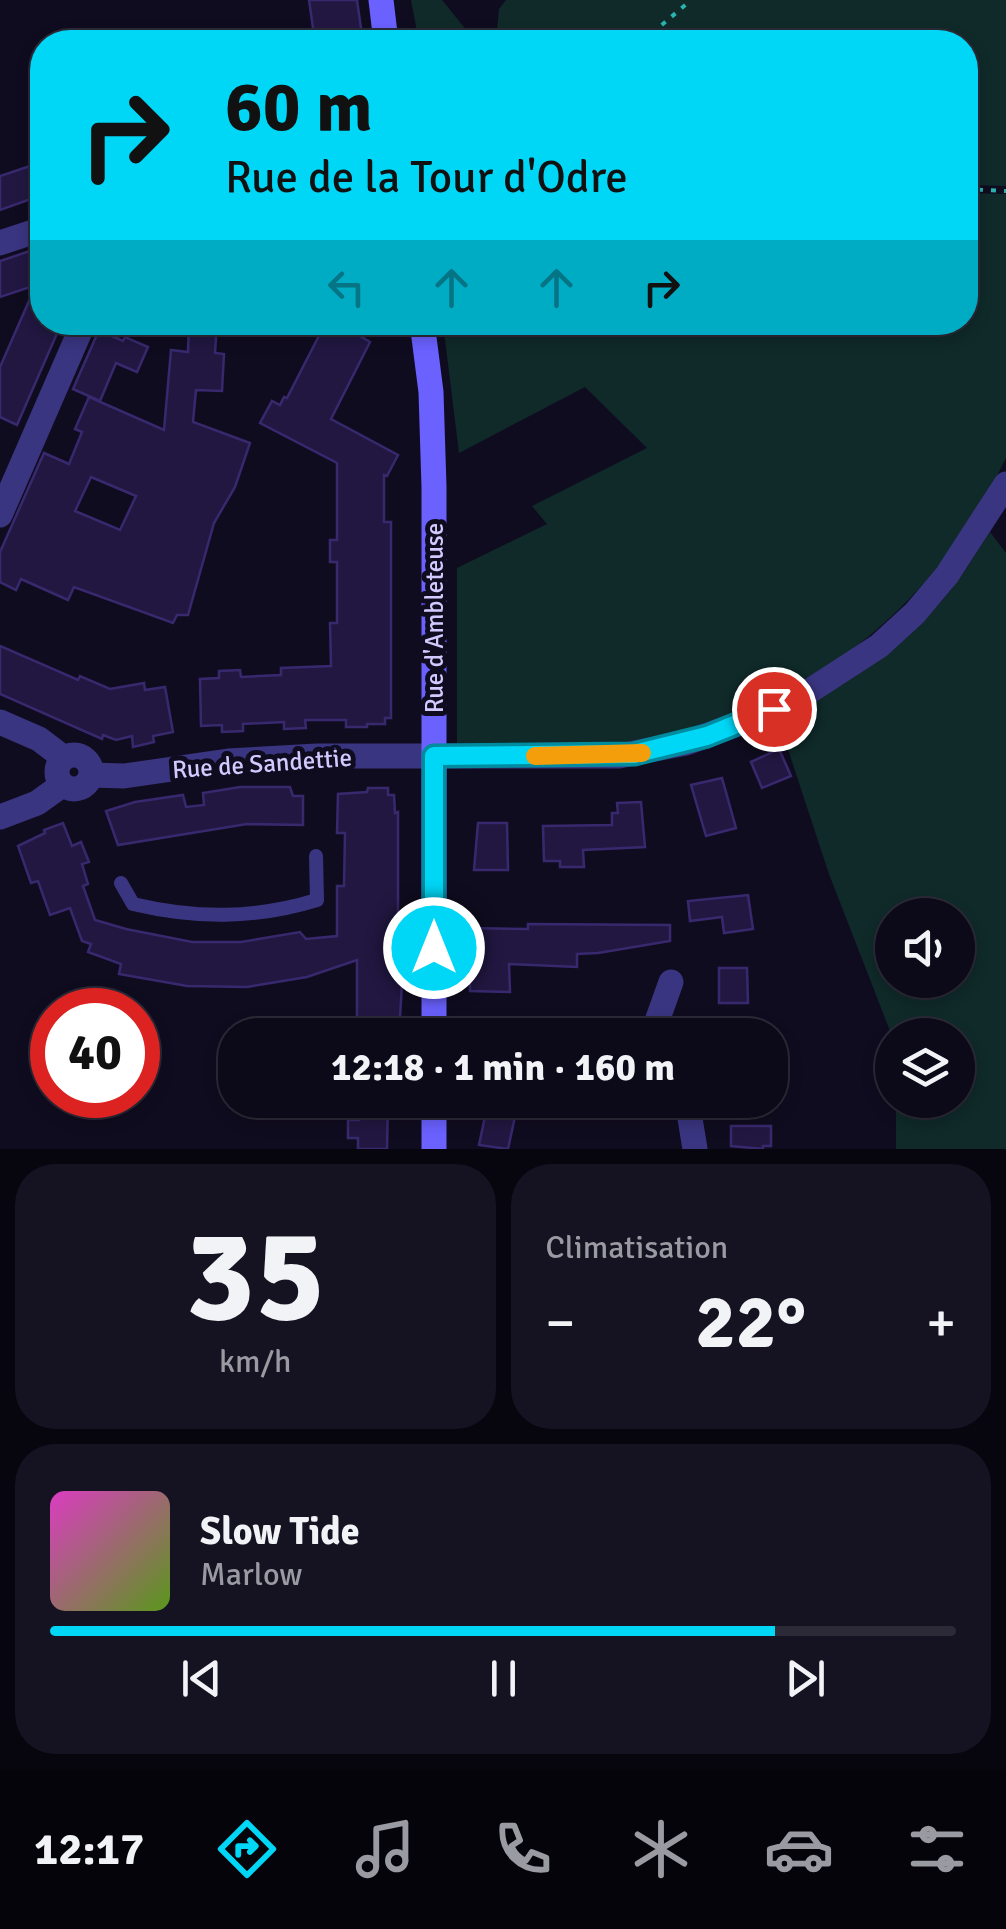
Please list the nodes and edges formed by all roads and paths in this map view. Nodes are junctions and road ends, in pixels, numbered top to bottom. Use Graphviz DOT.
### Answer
graph roads {
  1 [pos="381,0"];
  2 [pos="690,0"];
  3 [pos="385,30"];
  4 [pos="656,30"];
  5 [pos="978,190"];
  6 [pos="1006,191"];
  7 [pos="30,233"];
  8 [pos="0,243"];
  9 [pos="78,335"];
  10 [pos="423,335"];
  11 [pos="1006,484"];
  12 [pos="0,514"];
  13 [pos="0,722"];
  14 [pos="434,756"];
  15 [pos="64,758"];
  16 [pos="91,775"];
  17 [pos="62,785"];
  18 [pos="0,817"];
  19 [pos="316,856"];
  20 [pos="121,882"];
  21 [pos="671,982"];
  22 [pos="434,1018"];
  23 [pos="658,1018"];
  24 [pos="434,1118"];
  25 [pos="690,1118"];
  26 [pos="434,1149"];
  27 [pos="695,1149"];
  1 -- 3 [label="street"];
  2 -- 4 [label="path"];
  5 -- 6 [label="path"];
  7 -- 8 [label="street"];
  9 -- 12 [label="street"];
  10 -- 14 [label="street, Rue d'Ambleteuse"];
  11 -- 14 [label="street, Rue de Sandettie"];
  13 -- 15 [label="street"];
  14 -- 16 [label="street, Rue de Sandettie"];
  14 -- 22 [label="street, Rue d'Ambleteuse"];
  15 -- 16 [label="street"];
  15 -- 17 [label="street"];
  16 -- 17 [label="street"];
  17 -- 18 [label="street"];
  19 -- 20 [label="lane"];
  21 -- 23 [label="street"];
  24 -- 26 [label="street"];
  25 -- 27 [label="street"];
}
